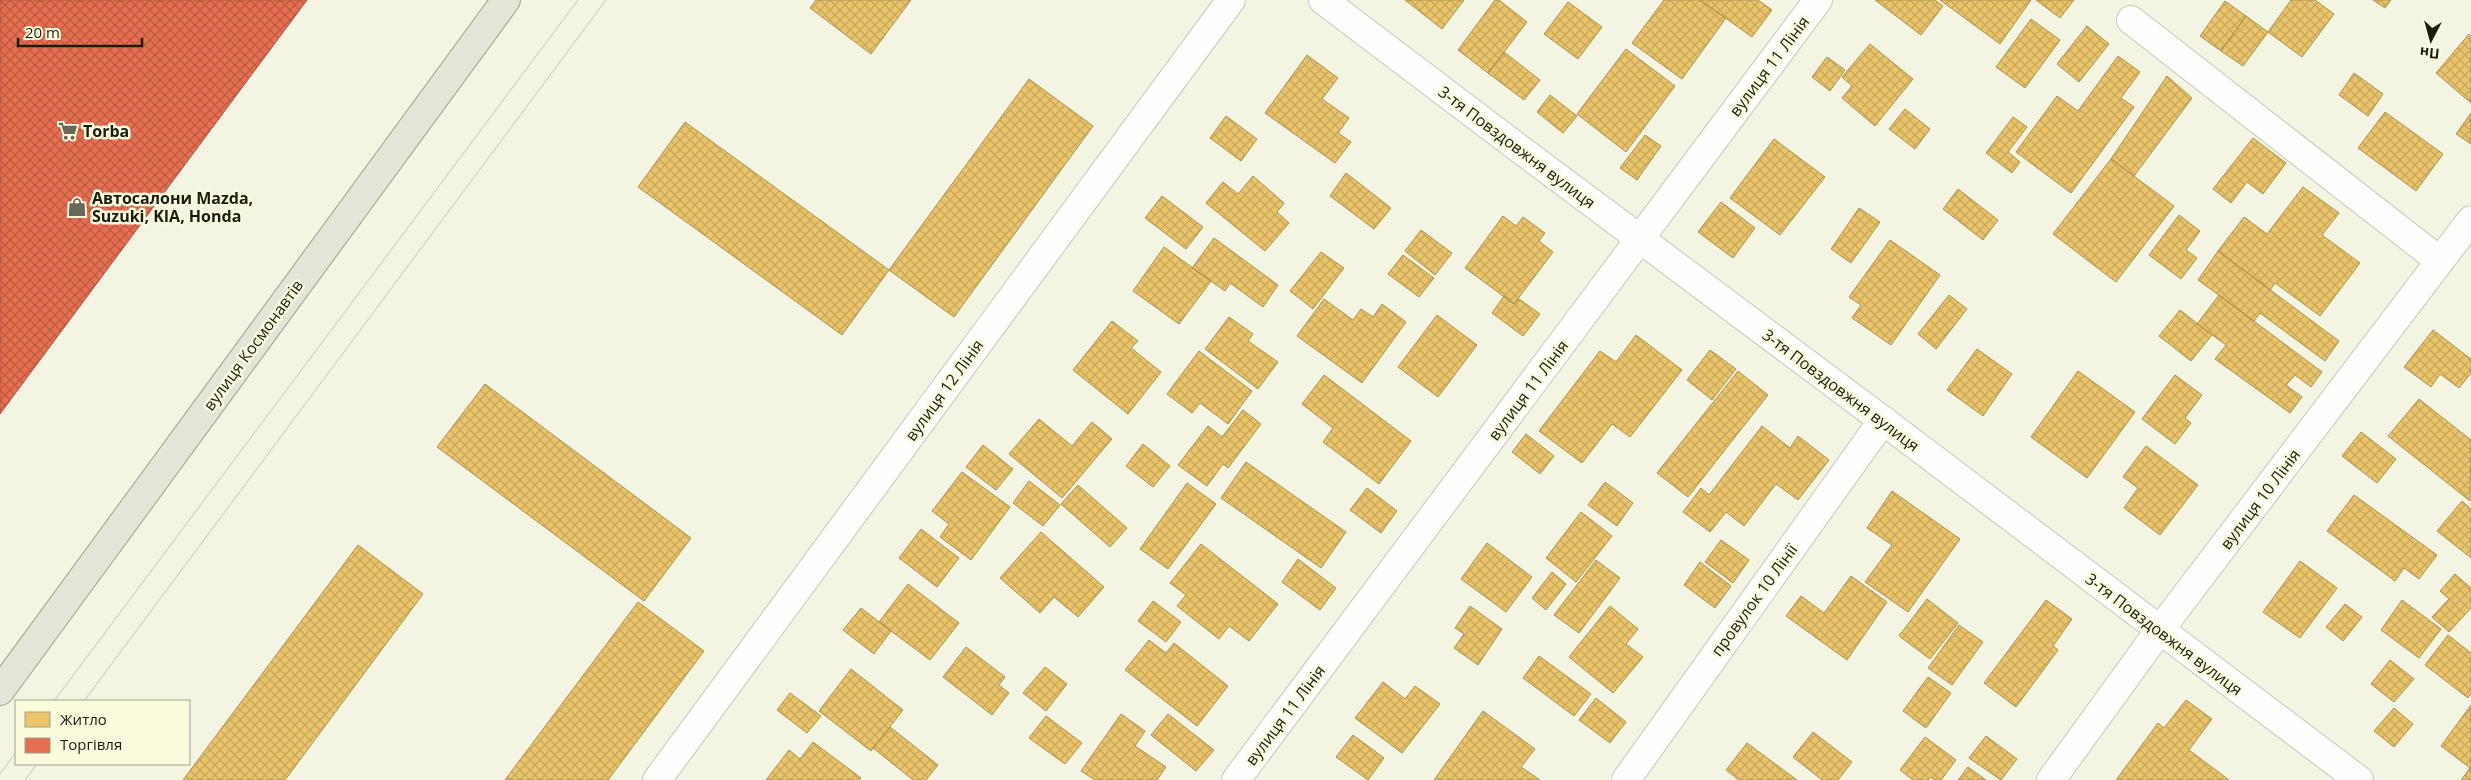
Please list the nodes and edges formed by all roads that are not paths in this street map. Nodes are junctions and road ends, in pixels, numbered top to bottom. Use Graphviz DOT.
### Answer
graph roads {
  1 [pos="506,0"];
  2 [pos="1231,0"];
  3 [pos="1323,0"];
  4 [pos="1818,0"];
  5 [pos="2131,20"];
  6 [pos="2471,220"];
  7 [pos="1640,241"];
  8 [pos="2440,261"];
  9 [pos="1883,420"];
  10 [pos="2159,631"];
  11 [pos="0,691"];
  12 [pos="657,780"];
  13 [pos="1236,780"];
  14 [pos="1626,780"];
  15 [pos="2051,780"];
  16 [pos="2359,780"];
  1 -- 11 [label="main road, вулиця Космонавтів"];
  2 -- 12 [label="street, вулиця 12 Лінія"];
  3 -- 7 [label="street, 3-тя Повздовжня вулиця"];
  4 -- 7 [label="street, вулиця 11 Лінія"];
  5 -- 8 [label="street"];
  6 -- 8 [label="street, вулиця 10 Лінія"];
  7 -- 9 [label="street, 3-тя Повздовжня вулиця"];
  7 -- 13 [label="street, вулиця 11 Лінія"];
  8 -- 10 [label="street, вулиця 10 Лінія"];
  9 -- 10 [label="street, 3-тя Повздовжня вулиця"];
  9 -- 14 [label="street, провулок 10 Лінії"];
  10 -- 15 [label="street, вулиця 10 Лінія"];
  10 -- 16 [label="street, 3-тя Повздовжня вулиця"];
}
